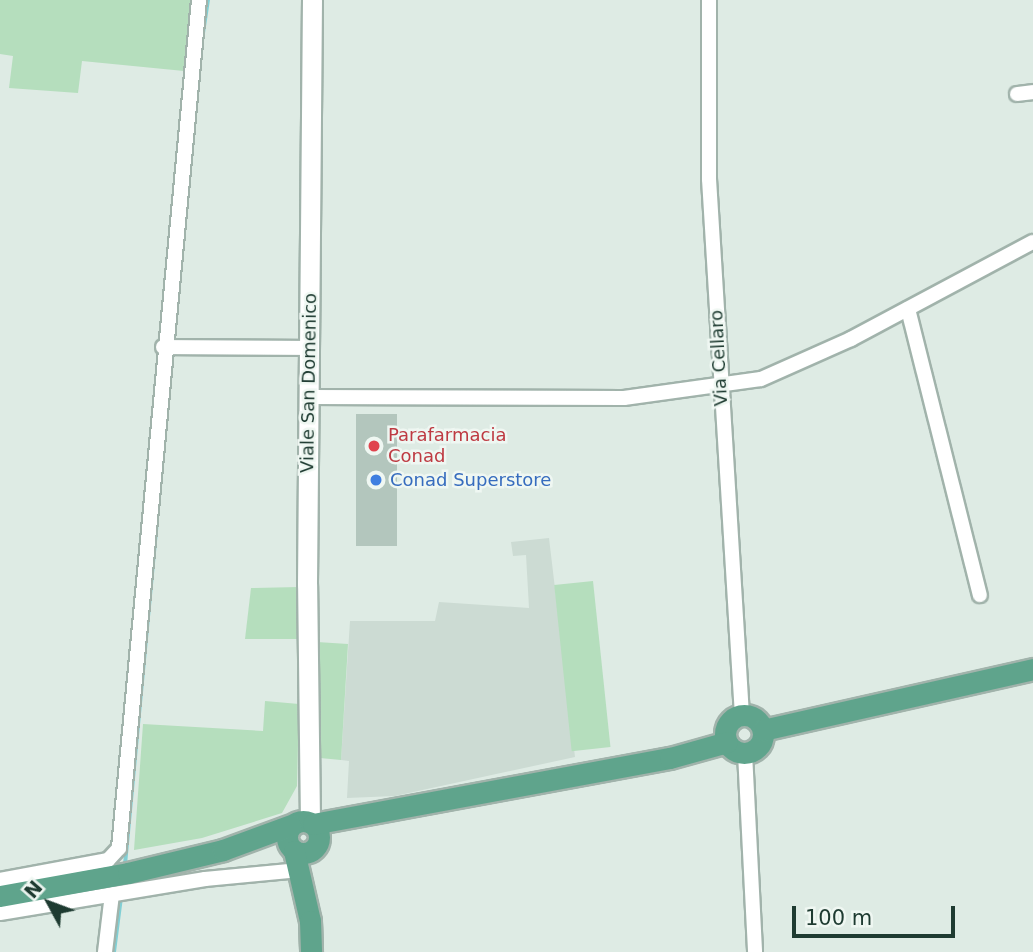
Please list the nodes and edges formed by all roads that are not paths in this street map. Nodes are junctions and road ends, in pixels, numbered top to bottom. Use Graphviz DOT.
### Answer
graph roads {
  1 [pos="199,0"];
  2 [pos="312,0"];
  3 [pos="709,0"];
  4 [pos="1033,92"];
  5 [pos="1017,94"];
  6 [pos="1033,242"];
  7 [pos="908,309"];
  8 [pos="170,347"];
  9 [pos="310,348"];
  10 [pos="721,386"];
  11 [pos="309,397"];
  12 [pos="980,596"];
  13 [pos="1033,669"];
  14 [pos="742,715"];
  15 [pos="763,730"];
  16 [pos="736,747"];
  17 [pos="303,839"];
  18 [pos="0,880"];
  19 [pos="121,885"];
  20 [pos="0,896"];
  21 [pos="0,913"];
  22 [pos="105,952"];
  23 [pos="311,952"];
  24 [pos="755,952"];
  1 -- 8 [label="street"];
  2 -- 9 [label="main road, Viale San Domenico"];
  3 -- 10 [label="street, Via Cellaro"];
  4 -- 5 [label="street"];
  6 -- 7 [label="street"];
  7 -- 10 [label="street"];
  7 -- 12 [label="street"];
  8 -- 9 [label="street"];
  8 -- 18 [label="street"];
  9 -- 11 [label="main road, Viale San Domenico"];
  10 -- 11 [label="street"];
  10 -- 14 [label="street, Via Cellaro"];
  11 -- 17 [label="main road, Viale San Domenico"];
  13 -- 15 [label="main road"];
  14 -- 15 [label="main road"];
  14 -- 16 [label="main road"];
  15 -- 16 [label="main road"];
  16 -- 17 [label="main road"];
  16 -- 24 [label="street"];
  17 -- 19 [label="street"];
  17 -- 19 [label="main road"];
  17 -- 23 [label="main road"];
  19 -- 20 [label="main road"];
  19 -- 21 [label="street"];
  19 -- 22 [label="street"];
}
